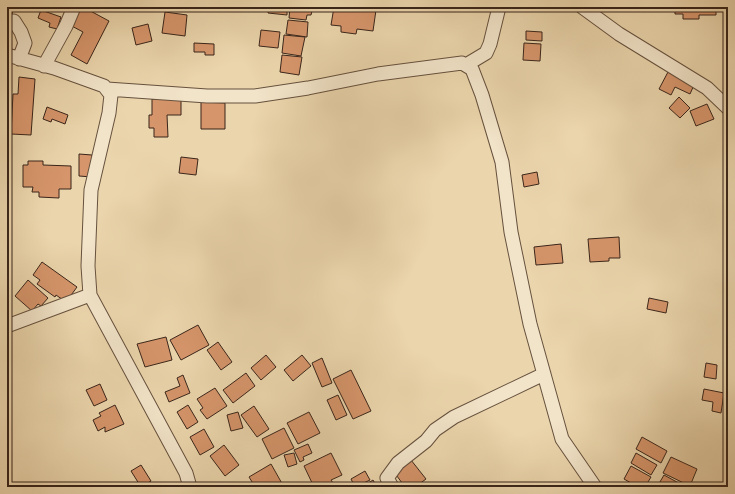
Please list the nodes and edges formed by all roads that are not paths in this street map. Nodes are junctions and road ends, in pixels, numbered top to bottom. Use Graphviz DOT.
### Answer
graph roads {
  1 [pos="74,7"];
  2 [pos="499,7"];
  3 [pos="582,7"];
  4 [pos="14,21"];
  5 [pos="13,57"];
  6 [pos="466,65"];
  7 [pos="44,66"];
  8 [pos="107,89"];
  9 [pos="728,108"];
  10 [pos="90,295"];
  11 [pos="7,326"];
  12 [pos="544,374"];
  13 [pos="190,487"];
  14 [pos="392,487"];
  15 [pos="595,487"];
  1 -- 7 [label="street"];
  2 -- 6 [label="street"];
  3 -- 9 [label="street"];
  4 -- 5 [label="street"];
  5 -- 7 [label="street"];
  6 -- 8 [label="street"];
  6 -- 12 [label="street"];
  7 -- 8 [label="street"];
  8 -- 10 [label="street"];
  10 -- 11 [label="street"];
  10 -- 13 [label="street"];
  12 -- 14 [label="street"];
  12 -- 15 [label="street"];
}
